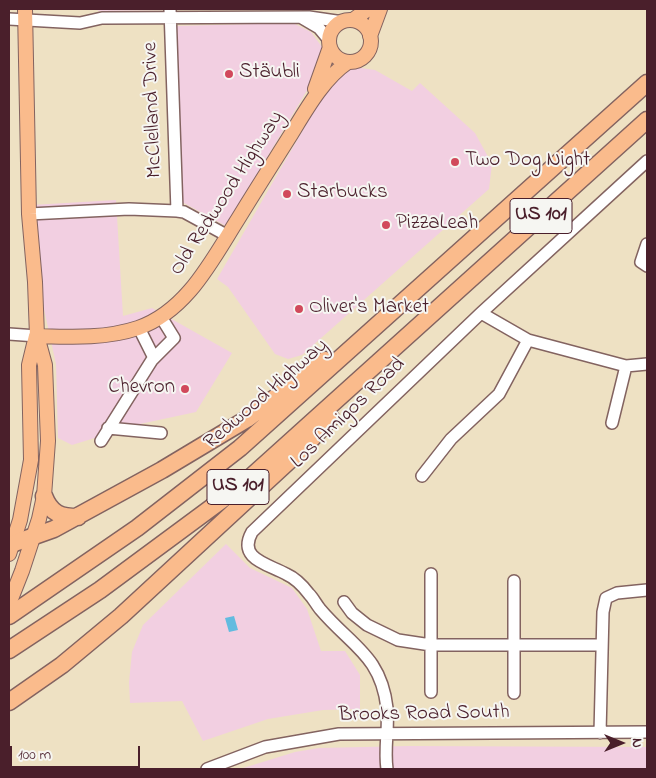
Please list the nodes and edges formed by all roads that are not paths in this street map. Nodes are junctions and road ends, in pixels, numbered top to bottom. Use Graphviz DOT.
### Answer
graph roads {
  1 [pos="368,9"];
  2 [pos="380,9"];
  3 [pos="170,13"];
  4 [pos="25,14"];
  5 [pos="300,17"];
  6 [pos="9,19"];
  7 [pos="348,21"];
  8 [pos="370,36"];
  9 [pos="330,44"];
  10 [pos="348,62"];
  11 [pos="647,83"];
  12 [pos="309,106"];
  13 [pos="647,120"];
  14 [pos="647,161"];
  15 [pos="177,211"];
  16 [pos="29,214"];
  17 [pos="228,236"];
  18 [pos="647,244"];
  19 [pos="647,266"];
  20 [pos="481,313"];
  21 [pos="161,317"];
  22 [pos="381,322"];
  23 [pos="139,328"];
  24 [pos="9,334"];
  25 [pos="36,336"];
  26 [pos="528,340"];
  27 [pos="396,347"];
  28 [pos="154,358"];
  29 [pos="647,364"];
  30 [pos="626,366"];
  31 [pos="612,423"];
  32 [pos="108,428"];
  33 [pos="161,433"];
  34 [pos="101,441"];
  35 [pos="422,476"];
  36 [pos="44,496"];
  37 [pos="78,517"];
  38 [pos="34,537"];
  39 [pos="10,548"];
  40 [pos="431,574"];
  41 [pos="514,581"];
  42 [pos="647,590"];
  43 [pos="344,602"];
  44 [pos="9,604"];
  45 [pos="9,616"];
  46 [pos="602,644"];
  47 [pos="431,645"];
  48 [pos="514,646"];
  49 [pos="9,650"];
  50 [pos="431,692"];
  51 [pos="514,693"];
  52 [pos="9,702"];
  53 [pos="385,732"];
  54 [pos="647,732"];
  55 [pos="600,733"];
  56 [pos="207,769"];
  57 [pos="387,769"];
  1 -- 7 [label="main road"];
  2 -- 8 [label="main road"];
  3 -- 4 [label="street"];
  3 -- 5 [label="street"];
  3 -- 15 [label="street, McClelland Drive"];
  4 -- 6 [label="street"];
  4 -- 16 [label="main road"];
  5 -- 7 [label="street"];
  5 -- 9 [label="street"];
  7 -- 8 [label="main road"];
  7 -- 9 [label="main road"];
  8 -- 10 [label="main road"];
  9 -- 10 [label="main road"];
  9 -- 12 [label="main road, Old Redwood Highway"];
  10 -- 12 [label="main road, Old Redwood Highway"];
  11 -- 22 [label="highway, Redwood Highway / US 101"];
  12 -- 17 [label="main road, Old Redwood Highway"];
  13 -- 27 [label="highway, US 101"];
  14 -- 20 [label="street, Los Amigos Road"];
  15 -- 16 [label="street"];
  15 -- 17 [label="street"];
  16 -- 25 [label="main road"];
  17 -- 21 [label="main road, Old Redwood Highway"];
  18 -- 19 [label="street"];
  20 -- 26 [label="street"];
  20 -- 53 [label="street, Los Amigos Road"];
  21 -- 23 [label="main road, Old Redwood Highway"];
  21 -- 28 [label="street"];
  22 -- 37 [label="highway"];
  22 -- 45 [label="highway, Redwood Highway / US 101"];
  23 -- 25 [label="main road, Old Redwood Highway"];
  23 -- 28 [label="street"];
  24 -- 25 [label="street"];
  25 -- 36 [label="main road"];
  25 -- 39 [label="main road"];
  26 -- 30 [label="street"];
  26 -- 35 [label="street"];
  27 -- 49 [label="highway, US 101"];
  27 -- 52 [label="highway"];
  28 -- 32 [label="street"];
  29 -- 30 [label="street"];
  30 -- 31 [label="street"];
  32 -- 33 [label="street"];
  32 -- 34 [label="street"];
  36 -- 37 [label="highway"];
  36 -- 38 [label="main road"];
  37 -- 38 [label="highway"];
  38 -- 39 [label="highway"];
  38 -- 44 [label="main road"];
  40 -- 47 [label="street"];
  41 -- 48 [label="street"];
  42 -- 46 [label="street"];
  43 -- 47 [label="street"];
  46 -- 48 [label="street"];
  46 -- 55 [label="street"];
  47 -- 48 [label="street"];
  47 -- 50 [label="street"];
  48 -- 51 [label="street"];
  53 -- 55 [label="street, Brooks Road South"];
  53 -- 56 [label="street, Brooks Road South"];
  53 -- 57 [label="street, Los Amigos Road"];
  54 -- 55 [label="street, Brooks Road South"];
}
